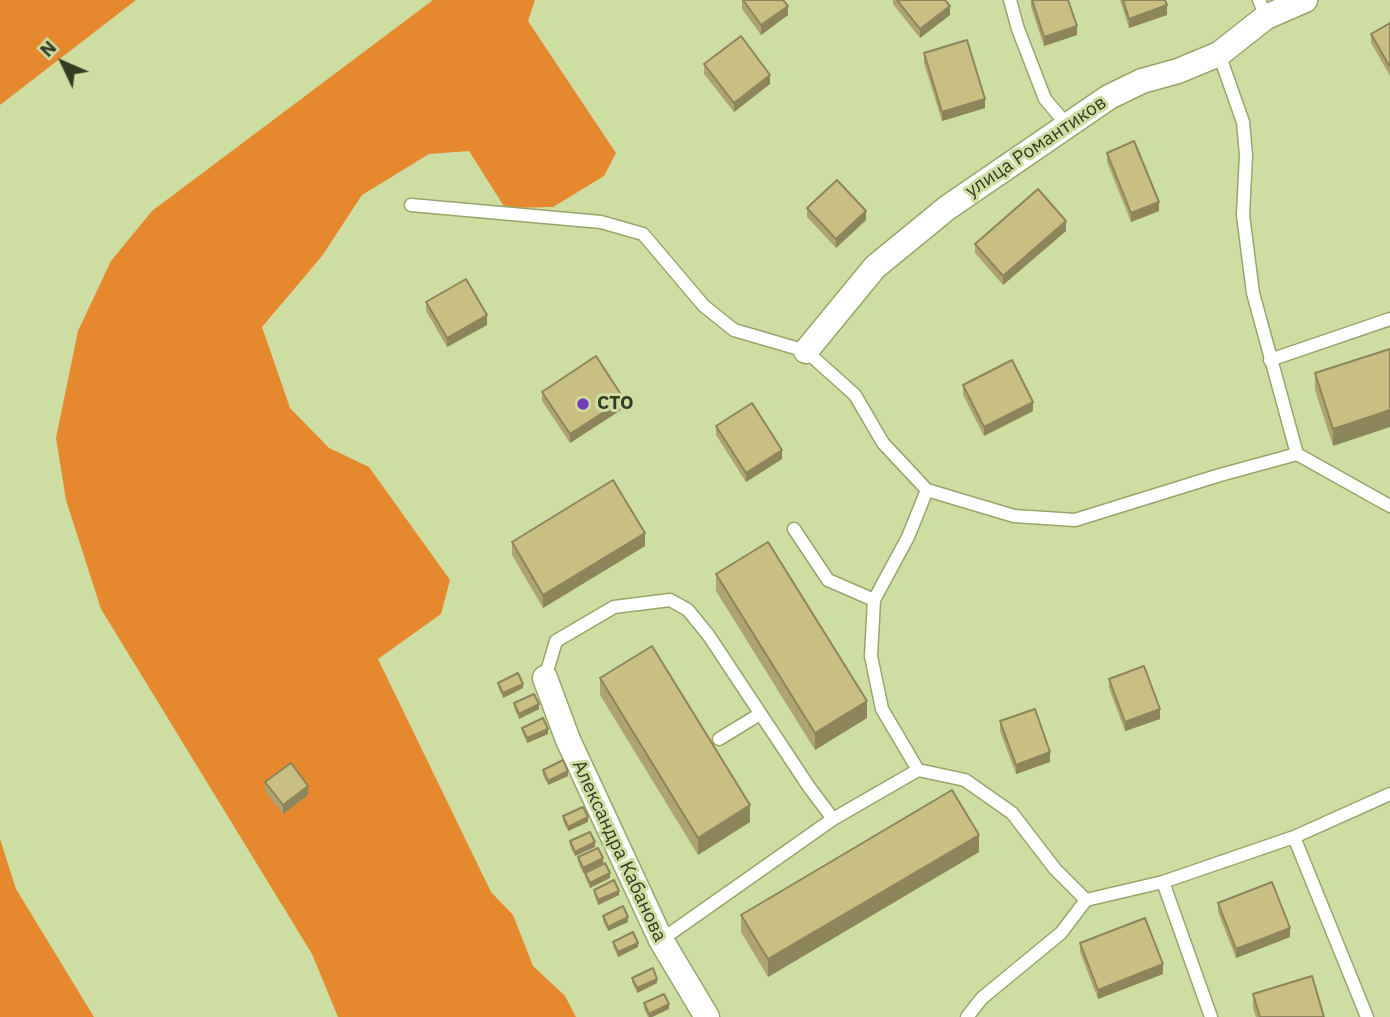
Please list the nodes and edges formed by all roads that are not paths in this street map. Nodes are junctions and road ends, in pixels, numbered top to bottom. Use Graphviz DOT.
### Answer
graph roads {
  1 [pos="1010,0"];
  2 [pos="1305,0"];
  3 [pos="1263,8"];
  4 [pos="1219,54"];
  5 [pos="1068,126"];
  6 [pos="411,205"];
  7 [pos="1390,319"];
  8 [pos="806,351"];
  9 [pos="1270,360"];
  10 [pos="1297,454"];
  11 [pos="927,490"];
  12 [pos="1390,506"];
  13 [pos="794,529"];
  14 [pos="874,600"];
  15 [pos="545,678"];
  16 [pos="760,714"];
  17 [pos="719,739"];
  18 [pos="918,770"];
  19 [pos="1390,794"];
  20 [pos="833,819"];
  21 [pos="1294,837"];
  22 [pos="1163,882"];
  23 [pos="1086,900"];
  24 [pos="661,940"];
  25 [pos="707,1017"];
  26 [pos="967,1017"];
  27 [pos="1211,1017"];
  28 [pos="1367,1017"];
  1 -- 5 [label="lane"];
  2 -- 3 [label="street, улица Романтиков"];
  3 -- 4 [label="street, улица Романтиков"];
  4 -- 5 [label="street, улица Романтиков"];
  4 -- 9 [label="lane"];
  5 -- 8 [label="street, улица Романтиков"];
  6 -- 8 [label="lane"];
  7 -- 9 [label="lane"];
  8 -- 11 [label="lane"];
  9 -- 10 [label="lane"];
  10 -- 11 [label="lane"];
  10 -- 12 [label="lane"];
  11 -- 14 [label="lane"];
  13 -- 14 [label="lane"];
  14 -- 18 [label="lane"];
  15 -- 16 [label="lane"];
  15 -- 24 [label="street, Александра Кабанова"];
  16 -- 17 [label="lane"];
  16 -- 20 [label="lane"];
  18 -- 20 [label="lane"];
  18 -- 23 [label="lane"];
  19 -- 21 [label="lane"];
  20 -- 24 [label="lane"];
  21 -- 22 [label="lane"];
  21 -- 28 [label="lane"];
  22 -- 23 [label="lane"];
  22 -- 27 [label="lane"];
  23 -- 26 [label="lane"];
  24 -- 25 [label="street, Александра Кабанова"];
}
